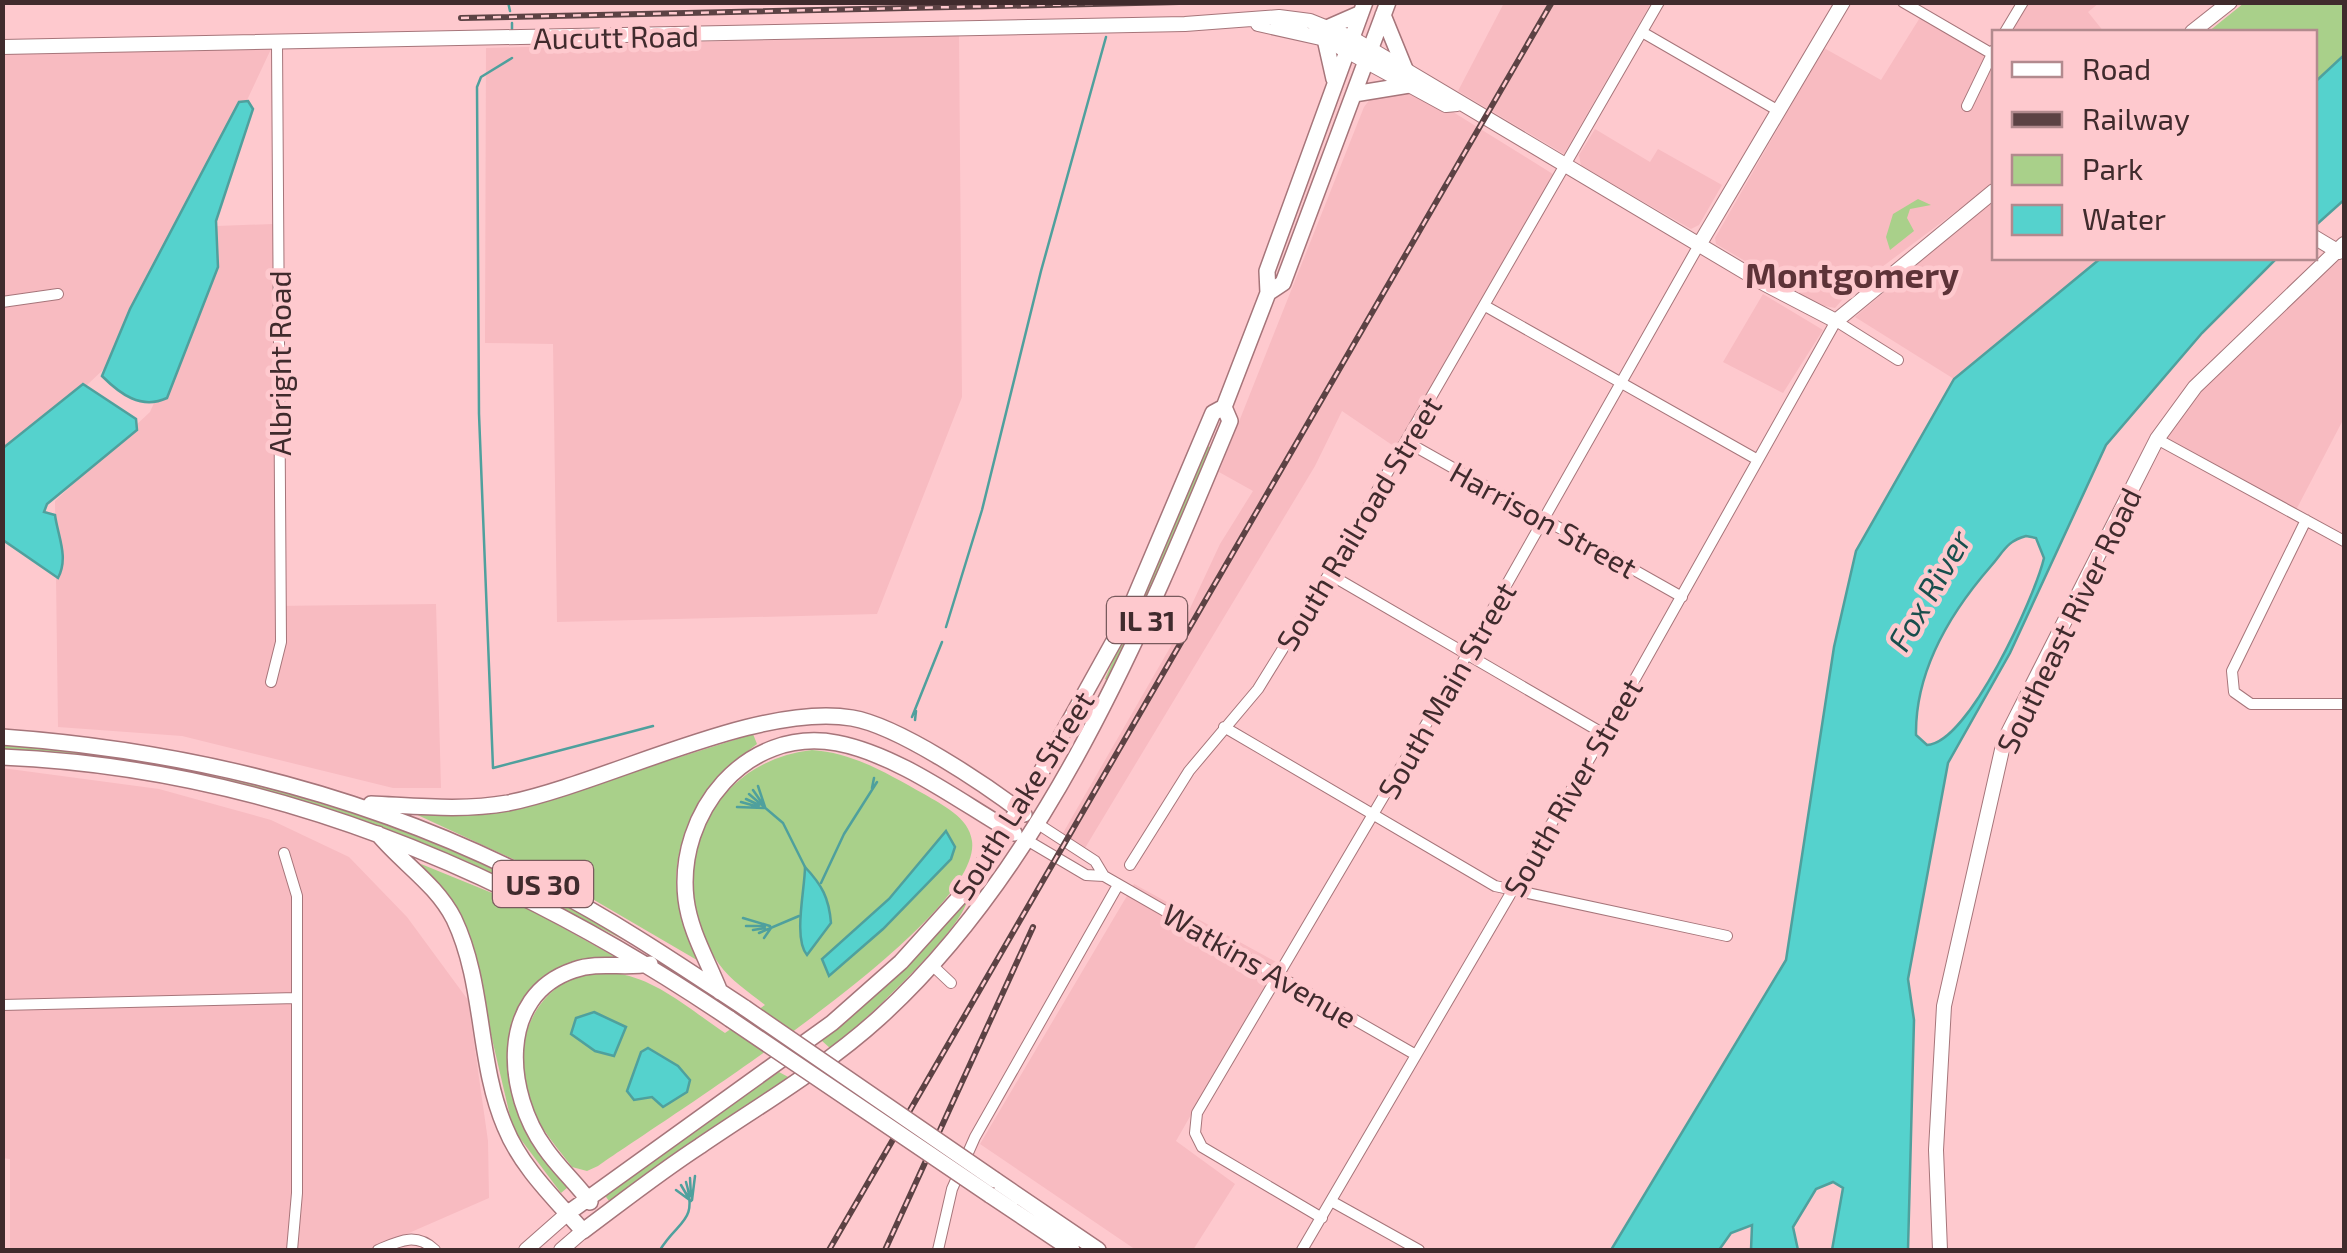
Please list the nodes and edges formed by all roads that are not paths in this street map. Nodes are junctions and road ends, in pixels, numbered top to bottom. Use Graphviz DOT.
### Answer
graph roads {
  1 [pos="1659,2"];
  2 [pos="1843,2"];
  3 [pos="1903,2"];
  4 [pos="2023,2"];
  5 [pos="2230,2"];
  6 [pos="1363,8"];
  7 [pos="1386,9"];
  8 [pos="2006,30"];
  9 [pos="2195,30"];
  10 [pos="1642,32"];
  11 [pos="1327,33"];
  12 [pos="278,44"];
  13 [pos="1350,44"];
  14 [pos="2,47"];
  15 [pos="1992,52"];
  16 [pos="1369,55"];
  17 [pos="1992,57"];
  18 [pos="1407,76"];
  19 [pos="1334,85"];
  20 [pos="1354,94"];
  21 [pos="1968,106"];
  22 [pos="1777,110"];
  23 [pos="1566,168"];
  24 [pos="1992,193"];
  25 [pos="2317,238"];
  26 [pos="1699,245"];
  27 [pos="2342,250"];
  28 [pos="1268,293"];
  29 [pos="58,294"];
  30 [pos="2,302"];
  31 [pos="1487,307"];
  32 [pos="1836,322"];
  33 [pos="1898,360"];
  34 [pos="1623,384"];
  35 [pos="1224,407"];
  36 [pos="2157,439"];
  37 [pos="1407,442"];
  38 [pos="1758,460"];
  39 [pos="1545,519"];
  40 [pos="2306,520"];
  41 [pos="2344,542"];
  42 [pos="1329,574"];
  43 [pos="1682,597"];
  44 [pos="1467,654"];
  45 [pos="271,682"];
  46 [pos="2344,704"];
  47 [pos="1224,727"];
  48 [pos="1604,734"];
  49 [pos="2,738"];
  50 [pos="2,758"];
  51 [pos="352,803"];
  52 [pos="1018,810"];
  53 [pos="1373,816"];
  54 [pos="1035,822"];
  55 [pos="1006,829"];
  56 [pos="378,834"];
  57 [pos="1024,840"];
  58 [pos="284,853"];
  59 [pos="1130,864"];
  60 [pos="1104,876"];
  61 [pos="1118,885"];
  62 [pos="1512,891"];
  63 [pos="1727,936"];
  64 [pos="650,964"];
  65 [pos="933,966"];
  66 [pos="1281,976"];
  67 [pos="951,983"];
  68 [pos="720,992"];
  69 [pos="297,998"];
  70 [pos="2,1006"];
  71 [pos="1416,1056"];
  72 [pos="993,1188"];
  73 [pos="587,1197"];
  74 [pos="1332,1201"];
  75 [pos="568,1214"];
  76 [pos="602,1217"];
  77 [pos="1322,1218"];
  78 [pos="584,1231"];
  79 [pos="295,1250"];
  80 [pos="378,1250"];
  81 [pos="435,1250"];
  82 [pos="526,1250"];
  83 [pos="561,1250"];
  84 [pos="938,1250"];
  85 [pos="1072,1250"];
  86 [pos="1098,1250"];
  87 [pos="1302,1250"];
  88 [pos="1419,1250"];
  89 [pos="1940,1250"];
  1 -- 10 [label="street, South Railroad Street"];
  2 -- 22 [label="street"];
  3 -- 15 [label="street"];
  4 -- 8 [label="street"];
  5 -- 9 [label="street"];
  6 -- 11 [label="main road"];
  6 -- 13 [label="main road, South Lake Street / IL 31"];
  7 -- 16 [label="main road, South Lake Street / IL 31"];
  7 -- 18 [label="main road"];
  10 -- 22 [label="street"];
  10 -- 23 [label="street, South Railroad Street"];
  11 -- 12 [label="street, Aucutt Road"];
  11 -- 13 [label="street, Aucutt Road"];
  11 -- 19 [label="main road"];
  12 -- 14 [label="street, Aucutt Road"];
  12 -- 45 [label="street, Albright Road"];
  13 -- 16 [label="street, Aucutt Road"];
  13 -- 19 [label="main road, South Lake Street / IL 31"];
  16 -- 18 [label="street, Aucutt Road"];
  16 -- 20 [label="main road, South Lake Street / IL 31"];
  17 -- 21 [label="street"];
  18 -- 20 [label="main road"];
  18 -- 23 [label="street, Aucutt Road"];
  19 -- 28 [label="main road, South Lake Street / IL 31"];
  20 -- 28 [label="main road, South Lake Street / IL 31"];
  22 -- 26 [label="street"];
  23 -- 26 [label="street, Aucutt Road"];
  23 -- 31 [label="street, South Railroad Street"];
  24 -- 32 [label="street"];
  25 -- 27 [label="street"];
  26 -- 32 [label="street, Aucutt Road"];
  26 -- 34 [label="street, South Main Street"];
  27 -- 36 [label="street, Southeast River Road"];
  28 -- 35 [label="main road, South Lake Street / IL 31"];
  29 -- 30 [label="street"];
  31 -- 34 [label="street"];
  31 -- 37 [label="street, South Railroad Street"];
  32 -- 33 [label="street"];
  32 -- 38 [label="street, South River Street"];
  34 -- 38 [label="street"];
  34 -- 39 [label="street, South Main Street"];
  35 -- 52 [label="main road, South Lake Street / IL 31"];
  35 -- 54 [label="main road, South Lake Street / IL 31"];
  36 -- 40 [label="street"];
  36 -- 89 [label="street, Southeast River Road"];
  37 -- 39 [label="street, Harrison Street"];
  37 -- 42 [label="street, South Railroad Street"];
  38 -- 43 [label="street, South River Street"];
  39 -- 43 [label="street, Harrison Street"];
  39 -- 44 [label="street, South Main Street"];
  40 -- 41 [label="street"];
  40 -- 46 [label="street"];
  42 -- 44 [label="street"];
  42 -- 47 [label="street, South Railroad Street"];
  43 -- 48 [label="street, South River Street"];
  44 -- 48 [label="street"];
  44 -- 53 [label="street, South Main Street"];
  47 -- 53 [label="street"];
  47 -- 59 [label="street, South Railroad Street"];
  48 -- 62 [label="street, South River Street"];
  49 -- 51 [label="main road, US 30"];
  50 -- 56 [label="main road, US 30"];
  51 -- 52 [label="main road"];
  51 -- 68 [label="main road, US 30"];
  52 -- 54 [label="main road"];
  52 -- 55 [label="main road, South Lake Street / IL 31"];
  53 -- 62 [label="street"];
  53 -- 66 [label="street, South Main Street"];
  54 -- 57 [label="main road, South Lake Street / IL 31"];
  54 -- 60 [label="street, Watkins Avenue"];
  55 -- 57 [label="main road"];
  55 -- 68 [label="main road"];
  55 -- 73 [label="main road, South Lake Street / IL 31"];
  56 -- 64 [label="main road, US 30"];
  56 -- 75 [label="main road"];
  57 -- 60 [label="street, Watkins Avenue"];
  57 -- 65 [label="main road, South Lake Street / IL 31"];
  58 -- 69 [label="street"];
  60 -- 61 [label="street, Watkins Avenue"];
  61 -- 66 [label="street, Watkins Avenue"];
  61 -- 84 [label="street"];
  62 -- 63 [label="street"];
  62 -- 71 [label="street, South River Street"];
  64 -- 72 [label="main road, US 30, bridge"];
  64 -- 73 [label="main road"];
  65 -- 67 [label="street"];
  65 -- 76 [label="main road, South Lake Street / IL 31"];
  66 -- 71 [label="street, Watkins Avenue"];
  66 -- 77 [label="street, South Main Street"];
  68 -- 72 [label="main road, US 30, bridge"];
  69 -- 70 [label="street"];
  69 -- 79 [label="street"];
  71 -- 74 [label="street, South River Street"];
  72 -- 85 [label="main road, US 30"];
  72 -- 86 [label="main road, US 30"];
  73 -- 75 [label="main road, South Lake Street / IL 31"];
  73 -- 76 [label="main road"];
  74 -- 77 [label="street, South River Street"];
  74 -- 88 [label="street"];
  75 -- 78 [label="main road"];
  75 -- 82 [label="street, South Lake Street / IL 31"];
  76 -- 78 [label="main road, South Lake Street / IL 31"];
  77 -- 87 [label="street, South River Street"];
  78 -- 83 [label="street, South Lake Street / IL 31"];
  80 -- 81 [label="street"];
}
